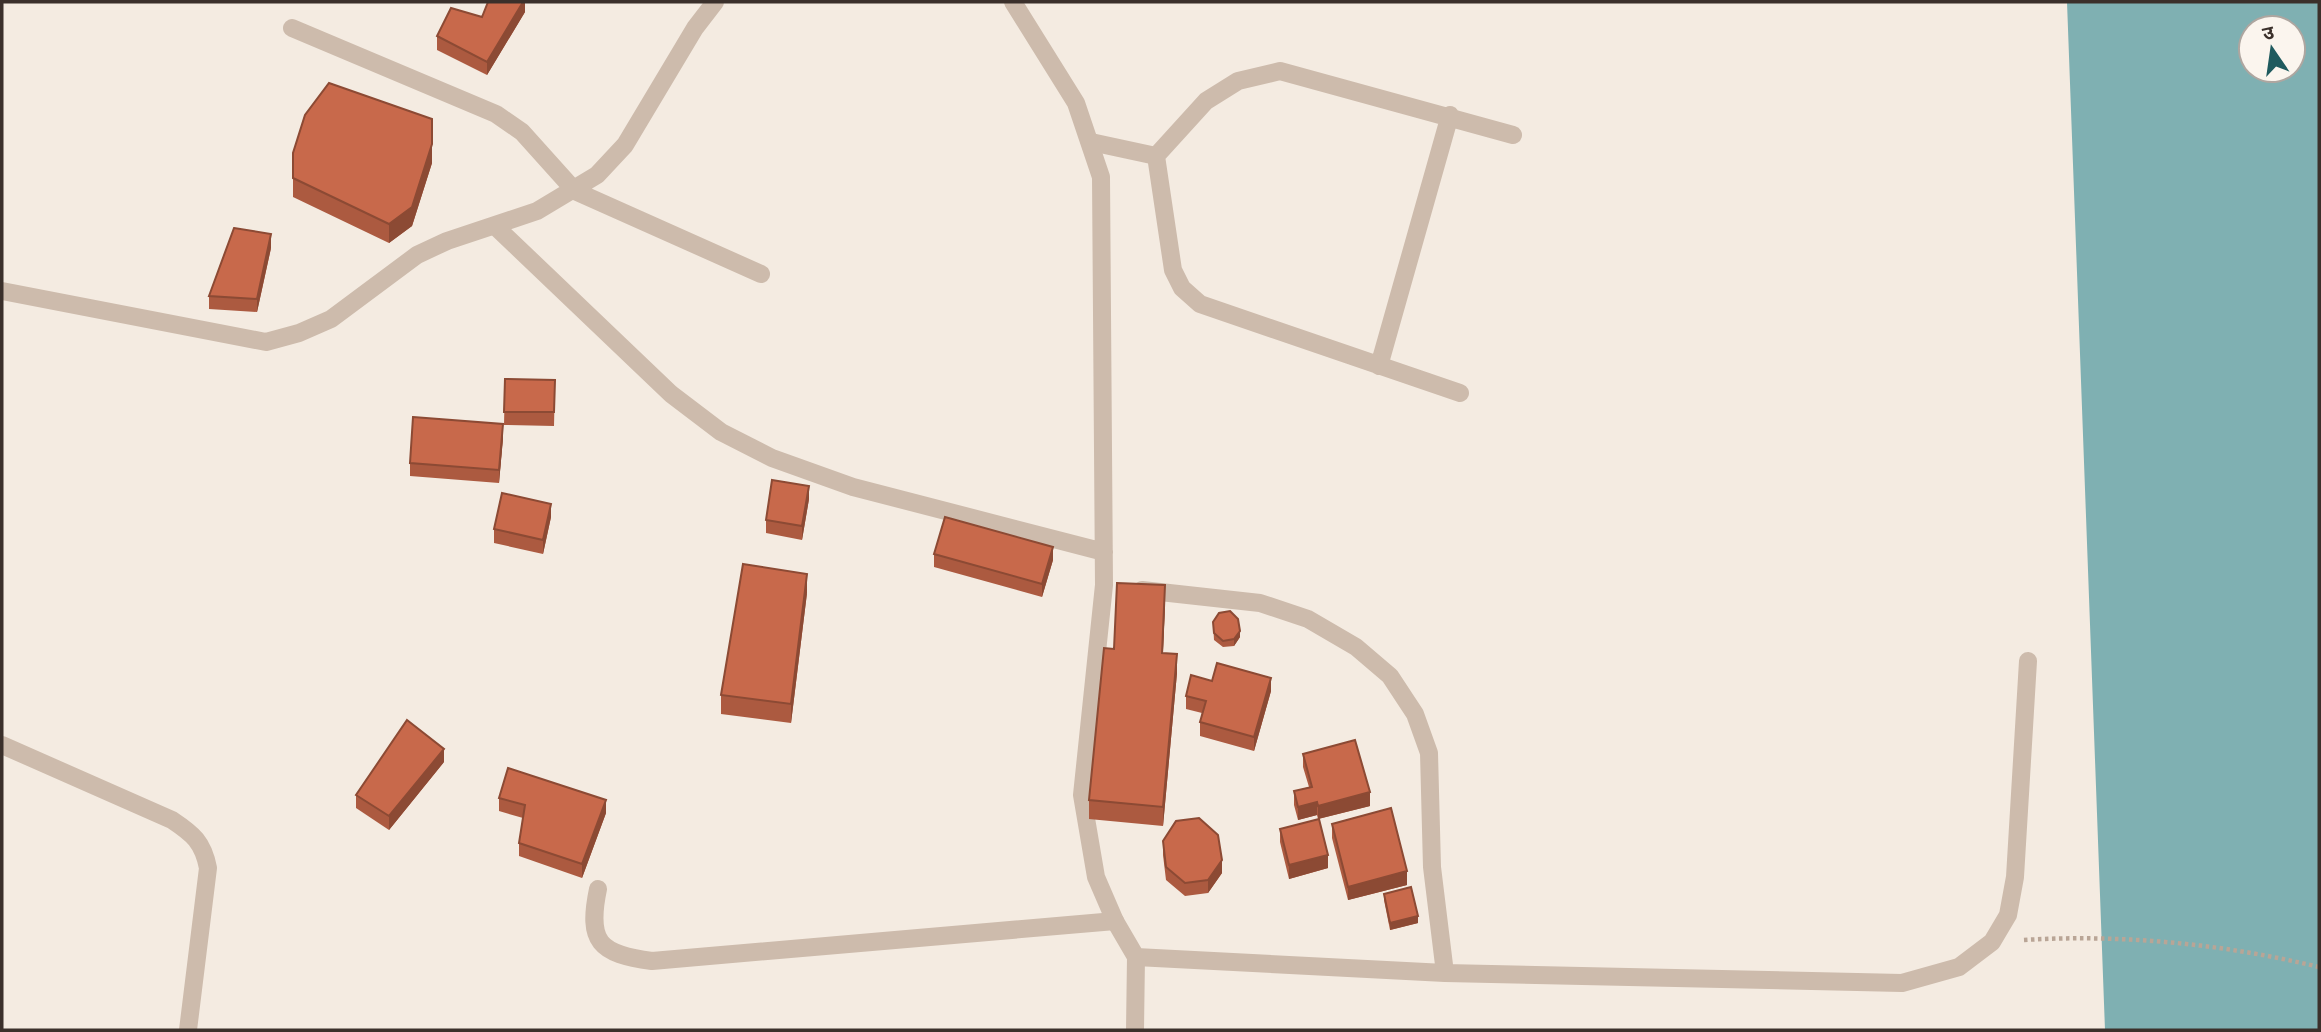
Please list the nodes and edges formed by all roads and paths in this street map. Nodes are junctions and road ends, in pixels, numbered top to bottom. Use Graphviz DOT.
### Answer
graph roads {
  1 [pos="715,2"];
  2 [pos="1013,2"];
  3 [pos="292,27"];
  4 [pos="1450,115"];
  5 [pos="1513,135"];
  6 [pos="1091,142"];
  7 [pos="1156,156"];
  8 [pos="575,191"];
  9 [pos="495,226"];
  10 [pos="761,274"];
  11 [pos="2,291"];
  12 [pos="1380,366"];
  13 [pos="1460,393"];
  14 [pos="1104,552"];
  15 [pos="1117,587"];
  16 [pos="2028,661"];
  17 [pos="2,745"];
  18 [pos="598,889"];
  19 [pos="1115,922"];
  20 [pos="1992,942"];
  21 [pos="1136,957"];
  22 [pos="2319,967"];
  23 [pos="1445,973"];
  24 [pos="188,1030"];
  25 [pos="1135,1030"];
  1 -- 8 [label="street"];
  2 -- 6 [label="street"];
  3 -- 8 [label="street"];
  4 -- 5 [label="street"];
  4 -- 7 [label="street"];
  4 -- 12 [label="street"];
  6 -- 7 [label="street"];
  6 -- 14 [label="street"];
  7 -- 12 [label="street"];
  8 -- 9 [label="street"];
  8 -- 10 [label="street"];
  9 -- 11 [label="street"];
  9 -- 14 [label="street"];
  12 -- 13 [label="street"];
  14 -- 15 [label="street"];
  15 -- 19 [label="street"];
  15 -- 23 [label="street"];
  16 -- 20 [label="street"];
  17 -- 24 [label="street"];
  18 -- 19 [label="street"];
  19 -- 21 [label="street"];
  20 -- 22 [label="path"];
  20 -- 23 [label="street"];
  21 -- 23 [label="street"];
  21 -- 25 [label="street"];
}
